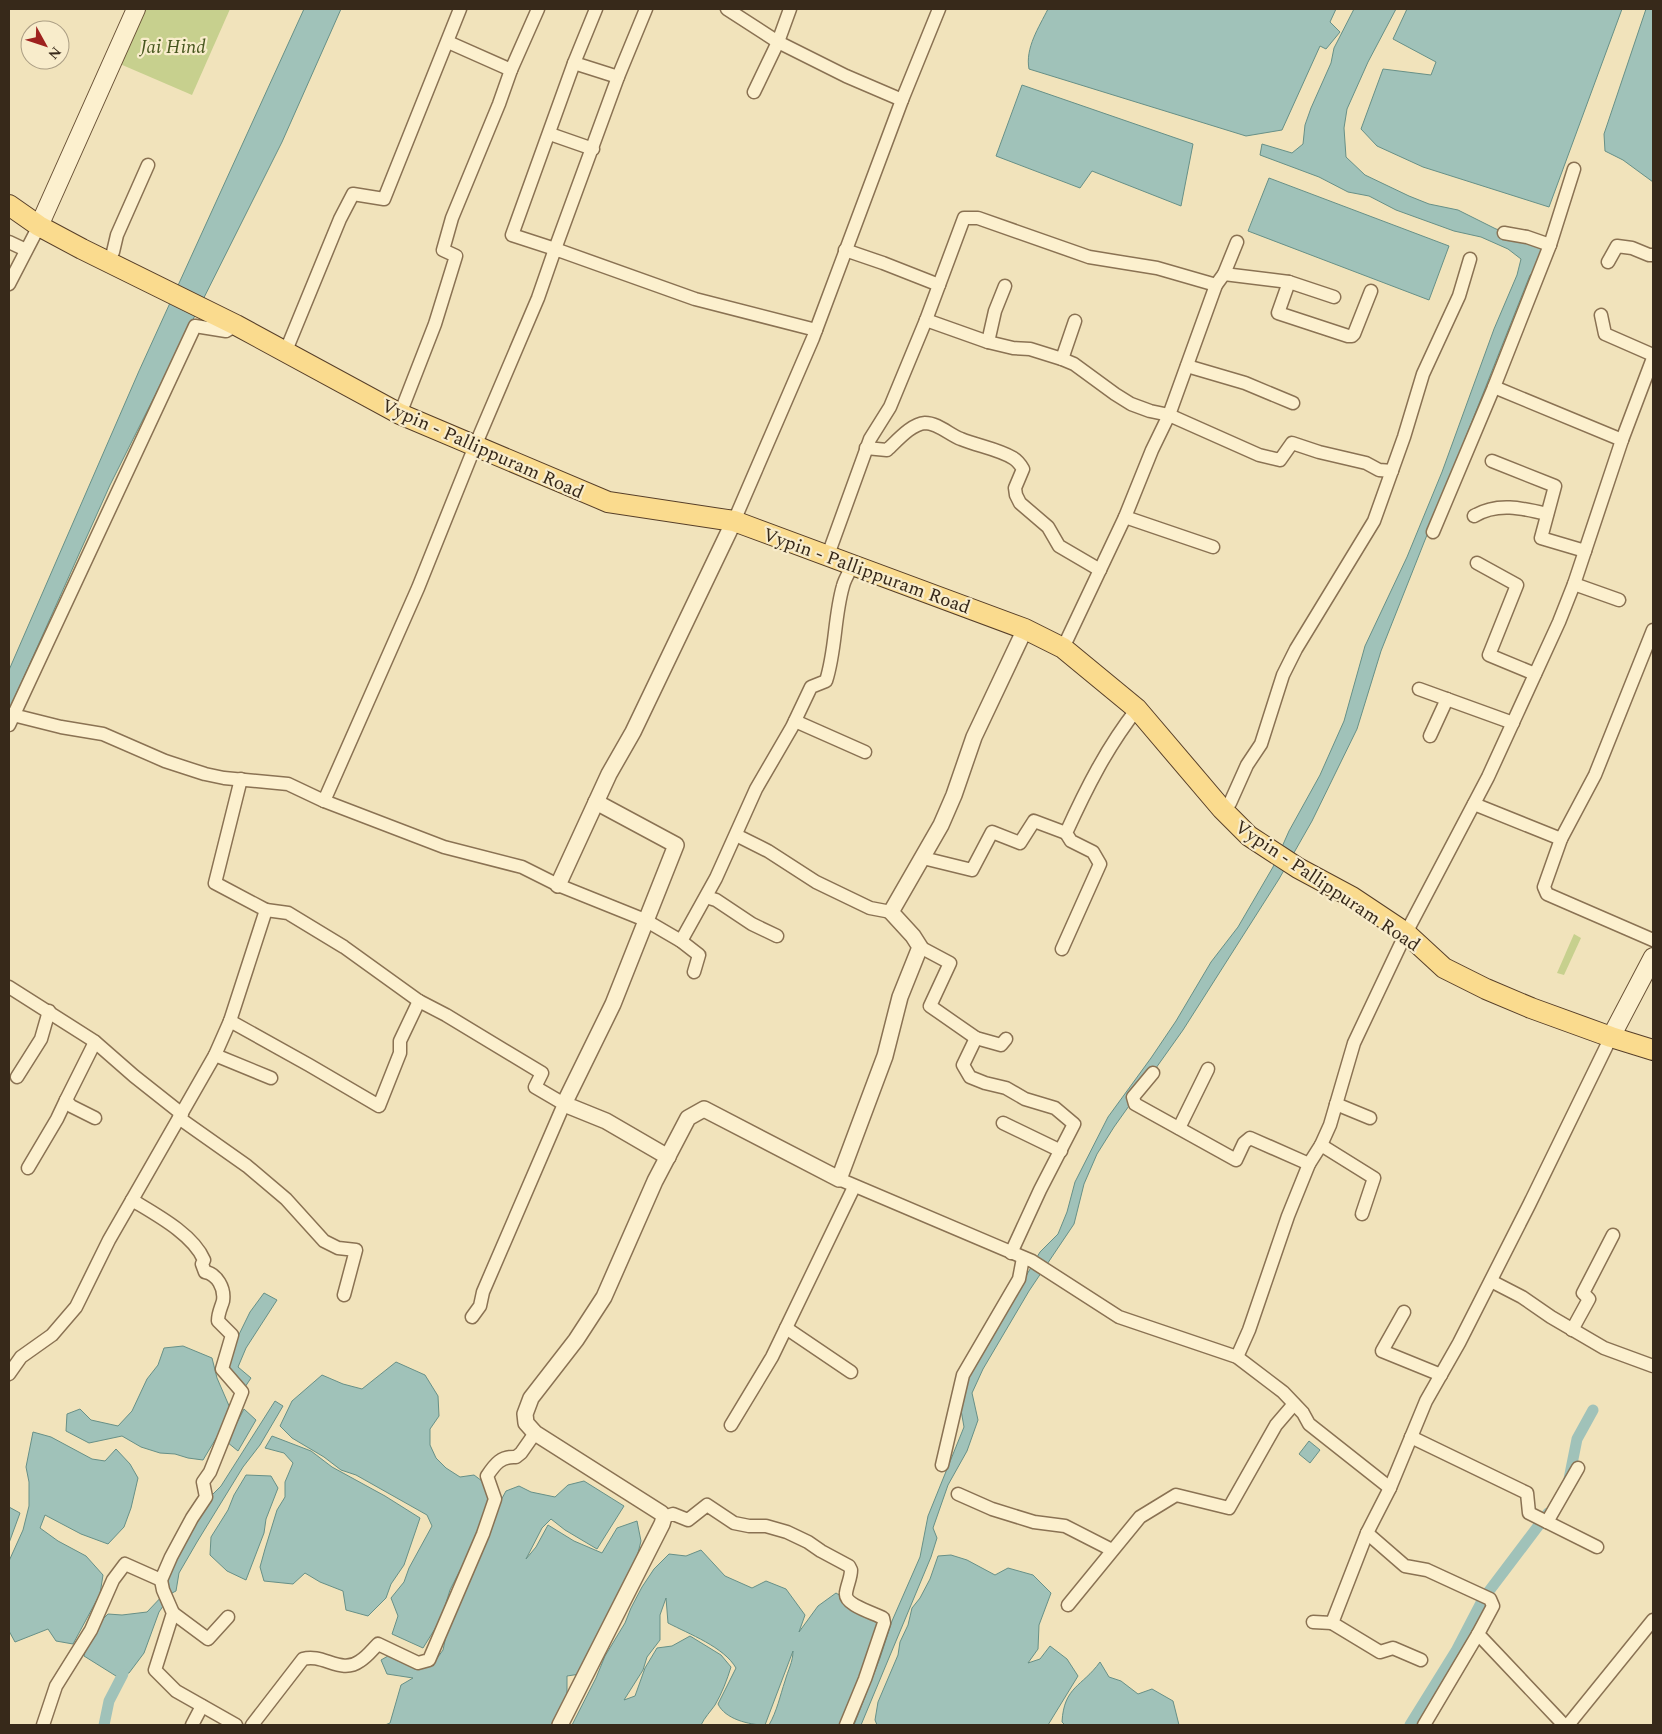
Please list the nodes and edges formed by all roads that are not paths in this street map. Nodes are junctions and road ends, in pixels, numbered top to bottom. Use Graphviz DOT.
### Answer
graph roads {
  1 [pos="136,9"];
  2 [pos="538,9"];
  3 [pos="596,9"];
  4 [pos="646,9"];
  5 [pos="727,9"];
  6 [pos="790,9"];
  7 [pos="939,9"];
  8 [pos="458,10"];
  9 [pos="448,42"];
  10 [pos="778,42"];
  11 [pos="574,63"];
  12 [pos="511,70"];
  13 [pos="618,77"];
  14 [pos="754,92"];
  15 [pos="902,100"];
  16 [pos="550,134"];
  17 [pos="593,149"];
  18 [pos="148,165"];
  19 [pos="1574,169"];
  20 [pos="9,205"];
  21 [pos="39,226"];
  22 [pos="1504,232"];
  23 [pos="9,242"];
  24 [pos="1237,242"];
  25 [pos="1550,245"];
  26 [pos="555,249"];
  27 [pos="26,250"];
  28 [pos="845,250"];
  29 [pos="114,252"];
  30 [pos="1653,255"];
  31 [pos="1470,259"];
  32 [pos="1608,262"];
  33 [pos="1224,274"];
  34 [pos="1289,282"];
  35 [pos="9,284"];
  36 [pos="1216,285"];
  37 [pos="939,286"];
  38 [pos="1005,286"];
  39 [pos="1371,291"];
  40 [pos="1334,298"];
  41 [pos="1601,315"];
  42 [pos="926,320"];
  43 [pos="1075,321"];
  44 [pos="236,324"];
  45 [pos="816,330"];
  46 [pos="988,342"];
  47 [pos="286,353"];
  48 [pos="1653,356"];
  49 [pos="1062,359"];
  50 [pos="1187,366"];
  51 [pos="1494,387"];
  52 [pos="1293,403"];
  53 [pos="400,414"];
  54 [pos="1169,414"];
  55 [pos="1622,440"];
  56 [pos="476,446"];
  57 [pos="866,448"];
  58 [pos="1492,461"];
  59 [pos="1392,471"];
  60 [pos="1547,514"];
  61 [pos="1474,516"];
  62 [pos="1125,517"];
  63 [pos="734,521"];
  64 [pos="1433,532"];
  65 [pos="1213,547"];
  66 [pos="1585,551"];
  67 [pos="828,555"];
  68 [pos="1477,562"];
  69 [pos="853,565"];
  70 [pos="1100,570"];
  71 [pos="1574,584"];
  72 [pos="1619,600"];
  73 [pos="1025,629"];
  74 [pos="1653,630"];
  75 [pos="1062,648"];
  76 [pos="1535,674"];
  77 [pos="1419,689"];
  78 [pos="1447,699"];
  79 [pos="1137,709"];
  80 [pos="10,718"];
  81 [pos="795,721"];
  82 [pos="1513,723"];
  83 [pos="1430,736"];
  84 [pos="865,752"];
  85 [pos="241,780"];
  86 [pos="324,801"];
  87 [pos="596,802"];
  88 [pos="1474,804"];
  89 [pos="1222,809"];
  90 [pos="1066,833"];
  91 [pos="736,835"];
  92 [pos="1561,839"];
  93 [pos="923,858"];
  94 [pos="558,885"];
  95 [pos="706,897"];
  96 [pos="266,910"];
  97 [pos="891,912"];
  98 [pos="645,920"];
  99 [pos="1406,933"];
  100 [pos="777,936"];
  101 [pos="1653,940"];
  102 [pos="681,941"];
  103 [pos="920,947"];
  104 [pos="1062,949"];
  105 [pos="1653,957"];
  106 [pos="694,972"];
  107 [pos="9,987"];
  108 [pos="419,1001"];
  109 [pos="49,1011"];
  110 [pos="230,1021"];
  111 [pos="976,1038"];
  112 [pos="1611,1038"];
  113 [pos="1006,1039"];
  114 [pos="96,1042"];
  115 [pos="1653,1050"];
  116 [pos="215,1056"];
  117 [pos="1208,1069"];
  118 [pos="1154,1073"];
  119 [pos="17,1077"];
  120 [pos="271,1078"];
  121 [pos="66,1100"];
  122 [pos="564,1104"];
  123 [pos="1336,1104"];
  124 [pos="181,1116"];
  125 [pos="95,1118"];
  126 [pos="1370,1118"];
  127 [pos="1002,1123"];
  128 [pos="1179,1128"];
  129 [pos="1321,1145"];
  130 [pos="1061,1151"];
  131 [pos="668,1157"];
  132 [pos="1309,1164"];
  133 [pos="28,1168"];
  134 [pos="838,1179"];
  135 [pos="854,1187"];
  136 [pos="132,1200"];
  137 [pos="1362,1214"];
  138 [pos="1613,1234"];
  139 [pos="1011,1253"];
  140 [pos="1028,1259"];
  141 [pos="1491,1281"];
  142 [pos="344,1295"];
  143 [pos="1404,1312"];
  144 [pos="472,1317"];
  145 [pos="786,1328"];
  146 [pos="1572,1330"];
  147 [pos="1237,1357"];
  148 [pos="1653,1366"];
  149 [pos="851,1372"];
  150 [pos="9,1374"];
  151 [pos="1441,1375"];
  152 [pos="1294,1404"];
  153 [pos="732,1425"];
  154 [pos="535,1433"];
  155 [pos="1411,1437"];
  156 [pos="942,1465"];
  157 [pos="1578,1468"];
  158 [pos="1390,1488"];
  159 [pos="958,1494"];
  160 [pos="664,1517"];
  161 [pos="1547,1522"];
  162 [pos="1367,1534"];
  163 [pos="1597,1547"];
  164 [pos="1112,1550"];
  165 [pos="166,1596"];
  166 [pos="1068,1605"];
  167 [pos="228,1617"];
  168 [pos="1653,1620"];
  169 [pos="1313,1622"];
  170 [pos="1332,1623"];
  171 [pos="1478,1634"];
  172 [pos="1421,1660"];
  173 [pos="202,1706"];
  174 [pos="43,1725"];
  175 [pos="192,1725"];
  176 [pos="236,1725"];
  177 [pos="252,1725"];
  178 [pos="560,1725"];
  179 [pos="846,1725"];
  180 [pos="1424,1725"];
  181 [pos="1566,1725"];
  1 -- 21 [label="main road"];
  2 -- 12 [label="street"];
  3 -- 11 [label="street"];
  4 -- 13 [label="street"];
  5 -- 10 [label="street"];
  6 -- 10 [label="street"];
  7 -- 15 [label="street"];
  8 -- 9 [label="street"];
  9 -- 12 [label="street"];
  9 -- 47 [label="street"];
  10 -- 14 [label="street"];
  10 -- 15 [label="street"];
  11 -- 13 [label="street"];
  11 -- 16 [label="street"];
  12 -- 53 [label="street"];
  13 -- 17 [label="street"];
  15 -- 28 [label="street"];
  16 -- 17 [label="street"];
  16 -- 26 [label="street"];
  17 -- 26 [label="street"];
  18 -- 29 [label="street"];
  19 -- 25 [label="street"];
  20 -- 21 [label="main road, Vypin - Pallippuram Road"];
  21 -- 27 [label="street"];
  21 -- 44 [label="main road, Vypin - Pallippuram Road"];
  22 -- 25 [label="street"];
  23 -- 27 [label="street"];
  24 -- 33 [label="street"];
  25 -- 51 [label="street"];
  26 -- 45 [label="street"];
  26 -- 56 [label="street"];
  27 -- 35 [label="street"];
  28 -- 37 [label="street"];
  28 -- 45 [label="street"];
  30 -- 32 [label="street"];
  31 -- 59 [label="street"];
  33 -- 34 [label="street"];
  33 -- 36 [label="street"];
  34 -- 39 [label="street"];
  34 -- 40 [label="street"];
  36 -- 37 [label="street"];
  36 -- 50 [label="street"];
  37 -- 42 [label="street"];
  38 -- 46 [label="street"];
  41 -- 48 [label="street"];
  42 -- 46 [label="street"];
  42 -- 57 [label="street"];
  43 -- 49 [label="street"];
  44 -- 47 [label="main road, Vypin - Pallippuram Road"];
  44 -- 80 [label="street"];
  45 -- 63 [label="street"];
  46 -- 49 [label="street"];
  47 -- 53 [label="main road, Vypin - Pallippuram Road"];
  48 -- 55 [label="street"];
  49 -- 54 [label="street"];
  50 -- 52 [label="street"];
  50 -- 54 [label="street"];
  51 -- 55 [label="street"];
  51 -- 64 [label="street"];
  53 -- 56 [label="main road, Vypin - Pallippuram Road"];
  54 -- 59 [label="street"];
  54 -- 62 [label="street"];
  55 -- 66 [label="street"];
  56 -- 63 [label="main road, Vypin - Pallippuram Road"];
  56 -- 86 [label="street"];
  57 -- 67 [label="street"];
  57 -- 70 [label="street"];
  58 -- 60 [label="street"];
  59 -- 89 [label="street"];
  60 -- 61 [label="street"];
  60 -- 66 [label="street"];
  62 -- 65 [label="street"];
  62 -- 70 [label="street"];
  63 -- 67 [label="main road, Vypin - Pallippuram Road"];
  63 -- 87 [label="street"];
  66 -- 71 [label="street"];
  67 -- 69 [label="main road, Vypin - Pallippuram Road"];
  68 -- 76 [label="street"];
  69 -- 73 [label="main road, Vypin - Pallippuram Road"];
  69 -- 81 [label="street"];
  70 -- 75 [label="street"];
  71 -- 72 [label="street"];
  71 -- 76 [label="street"];
  73 -- 75 [label="main road, Vypin - Pallippuram Road"];
  73 -- 93 [label="street"];
  74 -- 92 [label="street"];
  75 -- 79 [label="main road, Vypin - Pallippuram Road"];
  76 -- 82 [label="street"];
  77 -- 78 [label="street"];
  78 -- 82 [label="street"];
  78 -- 83 [label="street"];
  79 -- 89 [label="main road, Vypin - Pallippuram Road"];
  79 -- 90 [label="street"];
  80 -- 85 [label="street"];
  81 -- 84 [label="street"];
  81 -- 91 [label="street"];
  82 -- 88 [label="street"];
  85 -- 86 [label="street"];
  85 -- 96 [label="street"];
  86 -- 94 [label="street"];
  87 -- 94 [label="street"];
  87 -- 98 [label="street"];
  88 -- 92 [label="street"];
  88 -- 99 [label="street"];
  89 -- 99 [label="main road, Vypin - Pallippuram Road"];
  90 -- 93 [label="street"];
  90 -- 104 [label="street"];
  91 -- 95 [label="street"];
  91 -- 97 [label="street"];
  92 -- 101 [label="street"];
  93 -- 97 [label="street"];
  94 -- 98 [label="street"];
  95 -- 100 [label="street"];
  95 -- 102 [label="street"];
  96 -- 108 [label="street"];
  96 -- 110 [label="street"];
  97 -- 103 [label="street"];
  98 -- 102 [label="street"];
  98 -- 122 [label="street"];
  99 -- 112 [label="main road, Vypin - Pallippuram Road"];
  99 -- 123 [label="street"];
  102 -- 106 [label="street"];
  103 -- 111 [label="street"];
  103 -- 134 [label="street"];
  105 -- 112 [label="main road"];
  107 -- 109 [label="street"];
  108 -- 110 [label="street"];
  108 -- 122 [label="street"];
  109 -- 114 [label="street"];
  109 -- 119 [label="street"];
  110 -- 116 [label="street"];
  111 -- 113 [label="street"];
  111 -- 130 [label="street"];
  112 -- 115 [label="main road, Vypin - Pallippuram Road"];
  112 -- 141 [label="street"];
  114 -- 121 [label="street"];
  114 -- 124 [label="street"];
  116 -- 120 [label="street"];
  116 -- 124 [label="street"];
  117 -- 128 [label="street"];
  118 -- 128 [label="street"];
  121 -- 125 [label="street"];
  121 -- 133 [label="street"];
  122 -- 131 [label="street"];
  122 -- 144 [label="street"];
  123 -- 126 [label="street"];
  123 -- 129 [label="street"];
  124 -- 136 [label="street"];
  124 -- 142 [label="street"];
  127 -- 130 [label="street"];
  128 -- 132 [label="street"];
  129 -- 132 [label="street"];
  129 -- 137 [label="street"];
  130 -- 139 [label="street"];
  131 -- 134 [label="street"];
  131 -- 154 [label="street"];
  132 -- 147 [label="street"];
  134 -- 135 [label="street"];
  135 -- 139 [label="street"];
  135 -- 145 [label="street"];
  136 -- 150 [label="street"];
  136 -- 165 [label="street"];
  138 -- 146 [label="street"];
  139 -- 140 [label="street"];
  140 -- 147 [label="street"];
  140 -- 156 [label="street"];
  141 -- 146 [label="street"];
  141 -- 151 [label="street"];
  143 -- 151 [label="street"];
  145 -- 149 [label="street"];
  145 -- 153 [label="street"];
  146 -- 148 [label="street"];
  147 -- 152 [label="street"];
  151 -- 155 [label="street"];
  152 -- 158 [label="street"];
  152 -- 164 [label="street"];
  154 -- 160 [label="street"];
  154 -- 177 [label="street"];
  155 -- 158 [label="street"];
  155 -- 161 [label="street"];
  157 -- 161 [label="street"];
  158 -- 162 [label="street"];
  159 -- 164 [label="street"];
  160 -- 178 [label="street"];
  160 -- 179 [label="street"];
  161 -- 163 [label="street"];
  162 -- 170 [label="street"];
  162 -- 171 [label="street"];
  164 -- 166 [label="street"];
  165 -- 167 [label="street"];
  165 -- 173 [label="street"];
  165 -- 174 [label="street"];
  168 -- 181 [label="street"];
  169 -- 170 [label="street"];
  170 -- 172 [label="street"];
  171 -- 180 [label="street"];
  171 -- 181 [label="street"];
  173 -- 175 [label="street"];
  173 -- 176 [label="street"];
}
